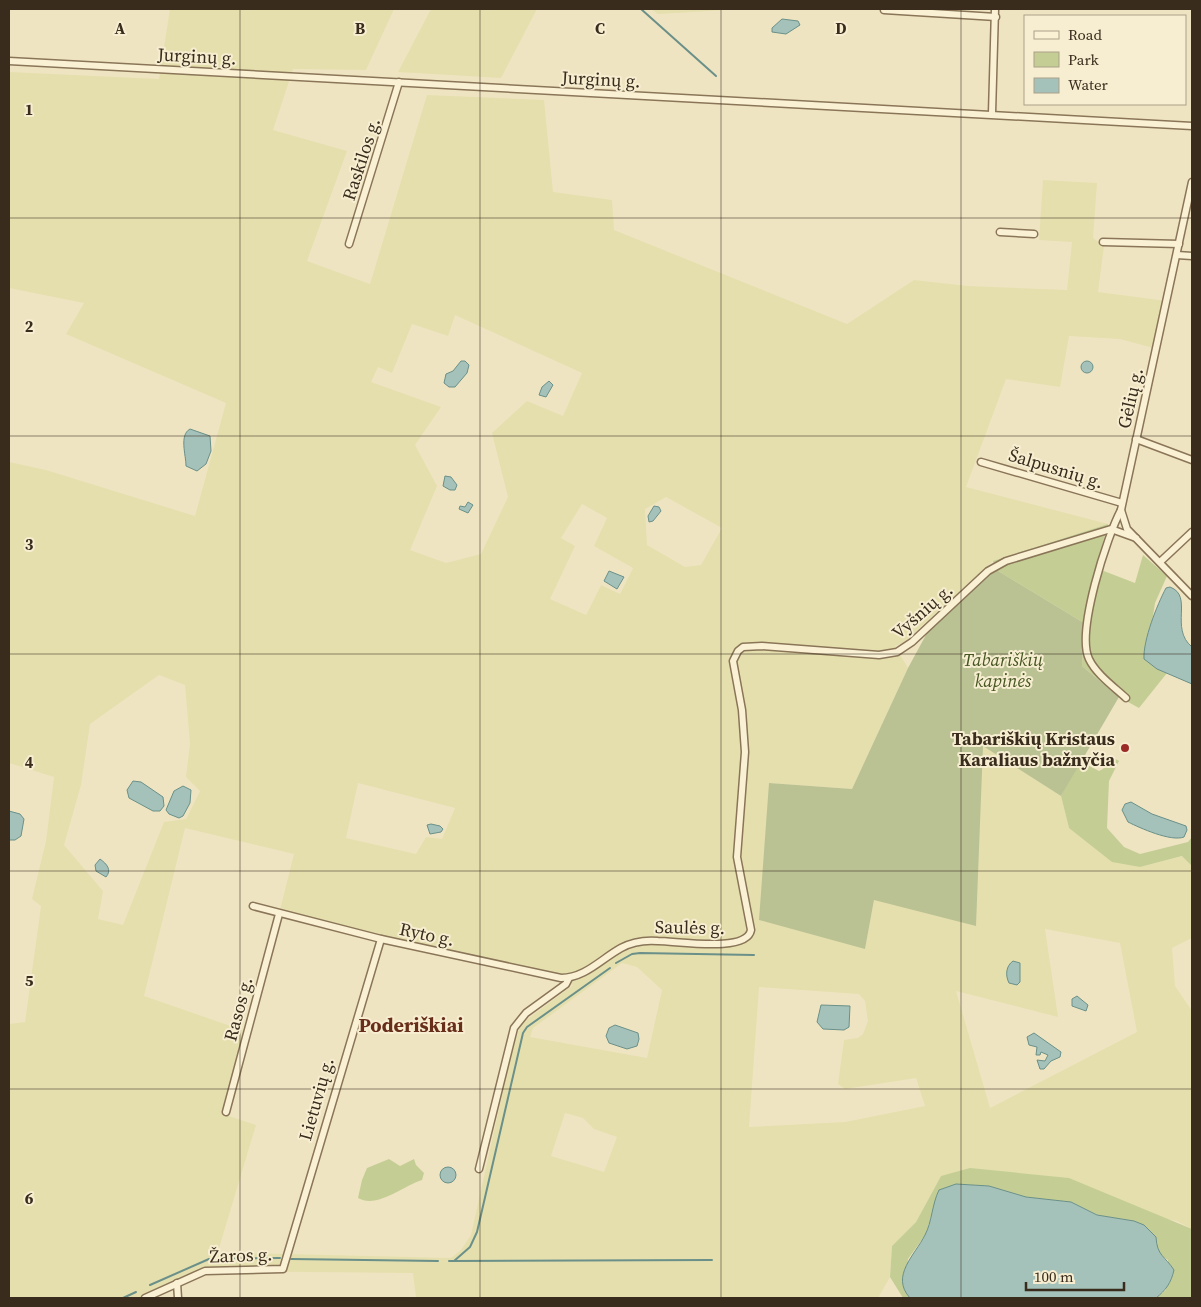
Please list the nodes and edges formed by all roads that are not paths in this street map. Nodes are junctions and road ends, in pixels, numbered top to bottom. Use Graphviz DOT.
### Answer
graph roads {
  1 [pos="994,9"];
  2 [pos="884,10"];
  3 [pos="996,18"];
  4 [pos="9,61"];
  5 [pos="399,82"];
  6 [pos="992,114"];
  7 [pos="1192,126"];
  8 [pos="1192,182"];
  9 [pos="1000,232"];
  10 [pos="1034,234"];
  11 [pos="1103,242"];
  12 [pos="349,244"];
  13 [pos="1179,244"];
  14 [pos="1177,255"];
  15 [pos="1192,256"];
  16 [pos="1136,439"];
  17 [pos="1192,460"];
  18 [pos="981,462"];
  19 [pos="1121,506"];
  20 [pos="1111,529"];
  21 [pos="1192,532"];
  22 [pos="1136,538"];
  23 [pos="1160,562"];
  24 [pos="1192,596"];
  25 [pos="738,651"];
  26 [pos="1126,698"];
  27 [pos="252,906"];
  28 [pos="279,914"];
  29 [pos="380,939"];
  30 [pos="569,978"];
  31 [pos="226,1112"];
  32 [pos="479,1169"];
  33 [pos="283,1269"];
  34 [pos="178,1283"];
  35 [pos="145,1298"];
  36 [pos="178,1298"];
  1 -- 3 [label="street"];
  2 -- 3 [label="street"];
  3 -- 6 [label="street"];
  4 -- 5 [label="street, Jurginų g."];
  5 -- 6 [label="street, Jurginų g."];
  5 -- 12 [label="street, Raskilos g."];
  6 -- 7 [label="street, Jurginų g."];
  8 -- 13 [label="street, Gėlių g."];
  9 -- 10 [label="street"];
  11 -- 13 [label="street"];
  13 -- 14 [label="street, Gėlių g."];
  14 -- 15 [label="street"];
  14 -- 16 [label="street, Gėlių g."];
  16 -- 17 [label="street"];
  16 -- 19 [label="street, Gėlių g."];
  18 -- 19 [label="street, Šalpusnių g."];
  19 -- 20 [label="street, Gėlių g."];
  19 -- 22 [label="street"];
  20 -- 22 [label="street"];
  20 -- 25 [label="street, Vyšnių g."];
  20 -- 26 [label="street, Gėlių g."];
  21 -- 23 [label="street"];
  22 -- 23 [label="street"];
  23 -- 24 [label="street"];
  25 -- 30 [label="street, Saulės g."];
  27 -- 28 [label="street, Ryto g."];
  28 -- 29 [label="street, Ryto g."];
  28 -- 31 [label="street, Rasos g."];
  29 -- 30 [label="street, Ryto g."];
  29 -- 33 [label="street, Lietuvių g."];
  30 -- 32 [label="street, Saulės g."];
  33 -- 34 [label="street, Žaros g."];
  34 -- 35 [label="street, Žaros g."];
  34 -- 36 [label="street"];
}
